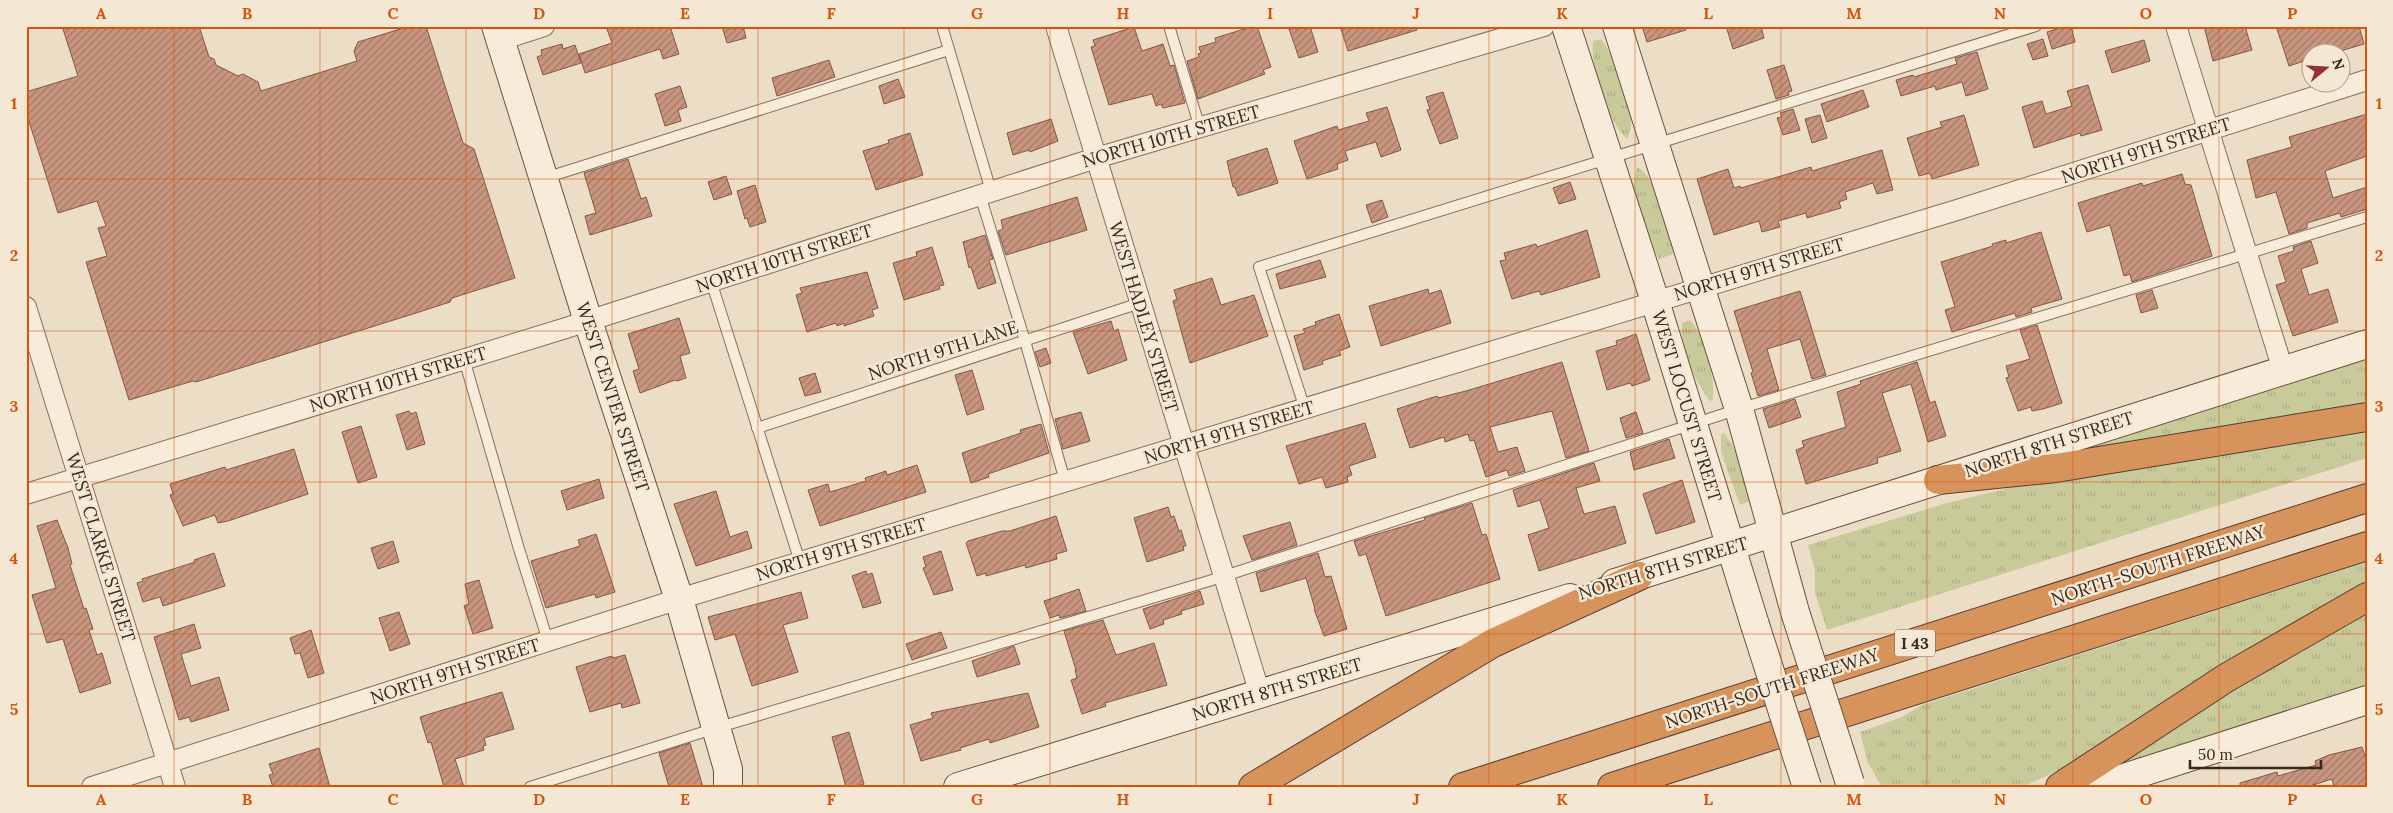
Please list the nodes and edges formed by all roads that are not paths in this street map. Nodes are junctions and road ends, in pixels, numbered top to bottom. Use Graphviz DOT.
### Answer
graph roads {
  1 [pos="544,26"];
  2 [pos="942,26"];
  3 [pos="1056,26"];
  4 [pos="1169,26"];
  5 [pos="1544,26"];
  6 [pos="1566,26"];
  7 [pos="1617,26"];
  8 [pos="2036,26"];
  9 [pos="2176,26"];
  10 [pos="498,33"];
  11 [pos="949,50"];
  12 [pos="2367,80"];
  13 [pos="1200,128"];
  14 [pos="2208,130"];
  15 [pos="1654,145"];
  16 [pos="1096,158"];
  17 [pos="1608,158"];
  18 [pos="544,179"];
  19 [pos="986,193"];
  20 [pos="2367,217"];
  21 [pos="2247,255"];
  22 [pos="711,282"];
  23 [pos="1700,287"];
  24 [pos="1655,301"];
  25 [pos="1140,303"];
  26 [pos="26,307"];
  27 [pos="588,321"];
  28 [pos="31,341"];
  29 [pos="1026,341"];
  30 [pos="2367,344"];
  31 [pos="464,359"];
  32 [pos="2283,370"];
  33 [pos="1305,409"];
  34 [pos="1739,409"];
  35 [pos="2367,417"];
  36 [pos="1692,424"];
  37 [pos="757,428"];
  38 [pos="1183,444"];
  39 [pos="79,477"];
  40 [pos="1938,480"];
  41 [pos="1065,481"];
  42 [pos="26,494"];
  43 [pos="2367,498"];
  44 [pos="1774,533"];
  45 [pos="2367,546"];
  46 [pos="1731,547"];
  47 [pos="800,562"];
  48 [pos="1224,576"];
  49 [pos="1639,576"];
  50 [pos="2367,597"];
  51 [pos="679,599"];
  52 [pos="548,641"];
  53 [pos="1260,694"];
  54 [pos="2367,700"];
  55 [pos="716,728"];
  56 [pos="168,763"];
  57 [pos="732,781"];
  58 [pos="1850,785"];
  59 [pos="92,787"];
  60 [pos="176,787"];
  61 [pos="530,787"];
  62 [pos="958,787"];
  63 [pos="1254,787"];
  64 [pos="1463,787"];
  65 [pos="1612,787"];
  66 [pos="1807,787"];
  67 [pos="2060,787"];
  68 [pos="2096,787"];
  1 -- 10 [label="street"];
  2 -- 11 [label="lane"];
  3 -- 16 [label="street, WEST HADLEY STREET"];
  4 -- 13 [label="lane"];
  5 -- 13 [label="street, NORTH 10TH STREET"];
  6 -- 17 [label="street, WEST LOCUST STREET"];
  7 -- 15 [label="street"];
  8 -- 15 [label="lane"];
  9 -- 14 [label="street"];
  10 -- 18 [label="street, WEST CENTER STREET"];
  11 -- 18 [label="lane"];
  11 -- 19 [label="lane"];
  12 -- 14 [label="street, NORTH 9TH STREET"];
  13 -- 16 [label="street, NORTH 10TH STREET"];
  14 -- 21 [label="street"];
  14 -- 23 [label="street, NORTH 9TH STREET"];
  15 -- 17 [label="lane"];
  15 -- 23 [label="street"];
  16 -- 19 [label="street, NORTH 10TH STREET"];
  16 -- 25 [label="street, WEST HADLEY STREET"];
  17 -- 24 [label="street, WEST LOCUST STREET"];
  17 -- 33 [label="lane"];
  18 -- 27 [label="street, WEST CENTER STREET"];
  19 -- 22 [label="street, NORTH 10TH STREET"];
  19 -- 29 [label="lane"];
  20 -- 21 [label="lane"];
  21 -- 32 [label="street"];
  21 -- 34 [label="lane"];
  22 -- 27 [label="street, NORTH 10TH STREET"];
  22 -- 37 [label="lane"];
  23 -- 24 [label="street, NORTH 9TH STREET"];
  23 -- 34 [label="street"];
  24 -- 33 [label="street, NORTH 9TH STREET"];
  24 -- 36 [label="street, WEST LOCUST STREET"];
  25 -- 29 [label="lane, NORTH 9TH LANE"];
  25 -- 38 [label="street, WEST HADLEY STREET"];
  26 -- 28 [label="street, WEST CLARKE STREET"];
  27 -- 31 [label="street, NORTH 10TH STREET"];
  27 -- 51 [label="street, WEST CENTER STREET"];
  28 -- 39 [label="street, WEST CLARKE STREET"];
  29 -- 37 [label="lane, NORTH 9TH LANE"];
  29 -- 41 [label="lane"];
  30 -- 32 [label="street, NORTH 8TH STREET"];
  31 -- 39 [label="street, NORTH 10TH STREET"];
  31 -- 52 [label="lane"];
  32 -- 40 [label="street, NORTH 8TH STREET"];
  33 -- 38 [label="street, NORTH 9TH STREET"];
  34 -- 36 [label="lane"];
  34 -- 44 [label="street"];
  35 -- 40 [label="highway"];
  36 -- 46 [label="street, WEST LOCUST STREET"];
  36 -- 48 [label="lane"];
  37 -- 47 [label="lane"];
  38 -- 41 [label="street, NORTH 9TH STREET"];
  38 -- 48 [label="street, WEST HADLEY STREET"];
  39 -- 42 [label="street, NORTH 10TH STREET"];
  39 -- 56 [label="street, WEST CLARKE STREET"];
  40 -- 44 [label="street, NORTH 8TH STREET"];
  41 -- 47 [label="street, NORTH 9TH STREET"];
  43 -- 64 [label="highway, NORTH-SOUTH FREEWAY / I 43"];
  44 -- 46 [label="street, NORTH 8TH STREET"];
  44 -- 58 [label="street, bridge"];
  45 -- 65 [label="highway, I 43"];
  46 -- 49 [label="street, NORTH 8TH STREET"];
  46 -- 66 [label="street, WEST LOCUST STREET, bridge"];
  47 -- 51 [label="street, NORTH 9TH STREET"];
  48 -- 53 [label="street, WEST HADLEY STREET"];
  48 -- 55 [label="lane"];
  49 -- 53 [label="street, NORTH 8TH STREET"];
  49 -- 63 [label="highway"];
  50 -- 67 [label="highway"];
  51 -- 52 [label="street, NORTH 9TH STREET"];
  51 -- 55 [label="street, WEST CENTER STREET"];
  52 -- 56 [label="street, NORTH 9TH STREET"];
  53 -- 62 [label="street, NORTH 8TH STREET"];
  54 -- 68 [label="street"];
  55 -- 57 [label="street, WEST CENTER STREET"];
  55 -- 61 [label="lane"];
  56 -- 59 [label="street, NORTH 9TH STREET"];
  56 -- 60 [label="street, WEST CLARKE STREET"];
}
